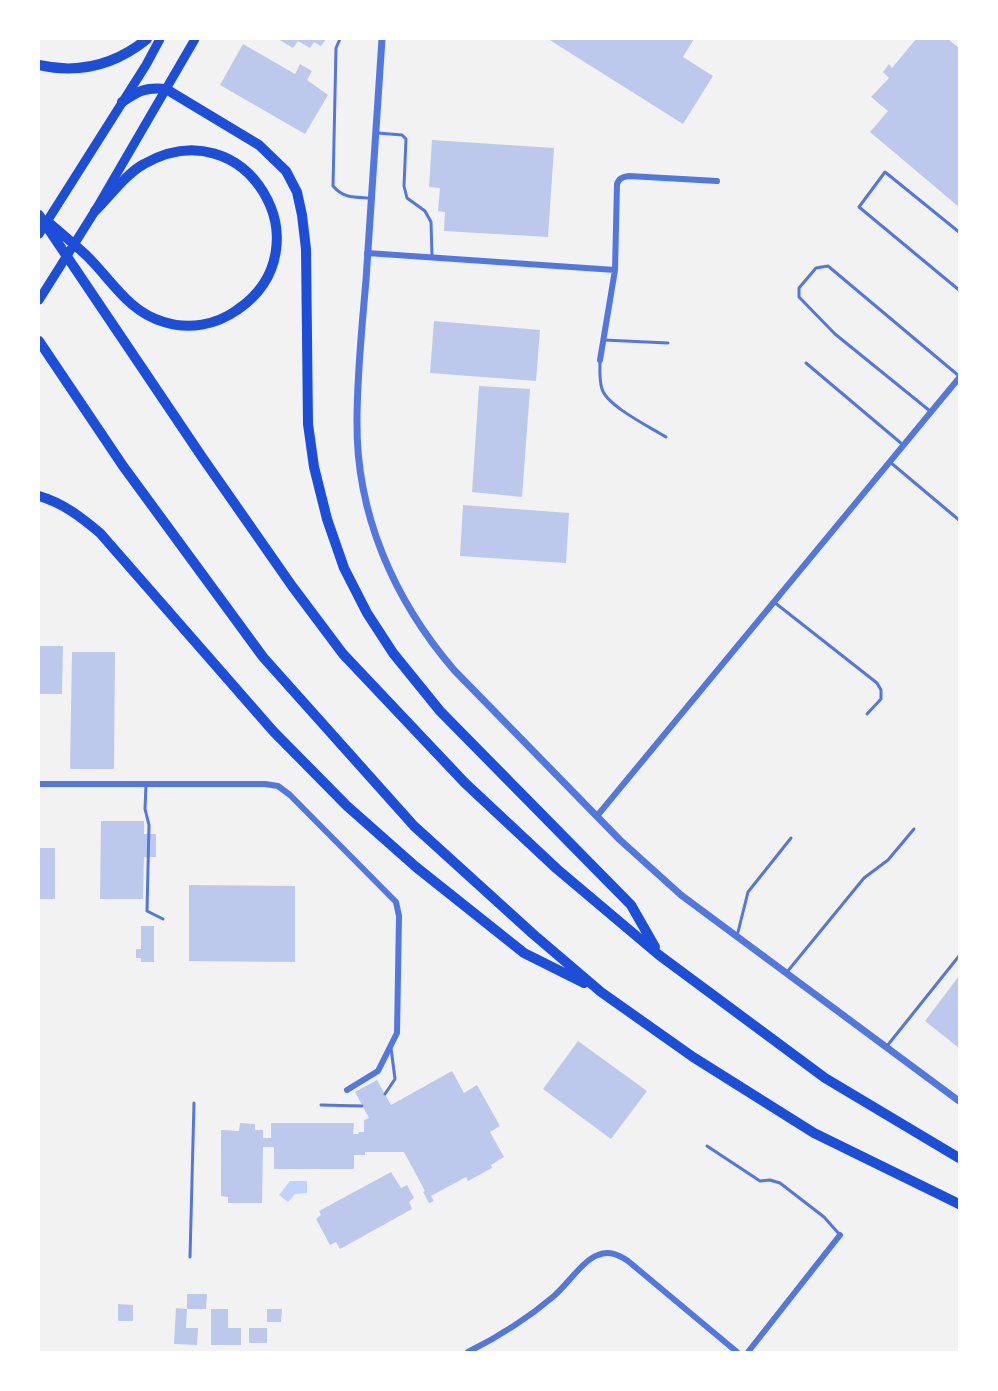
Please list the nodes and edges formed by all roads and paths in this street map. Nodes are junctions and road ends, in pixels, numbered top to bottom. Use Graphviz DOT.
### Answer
graph roads {
  1 [pos="147,39"];
  2 [pos="160,39"];
  3 [pos="195,39"];
  4 [pos="340,39"];
  5 [pos="382,39"];
  6 [pos="39,65"];
  7 [pos="166,89"];
  8 [pos="122,102"];
  9 [pos="376,133"];
  10 [pos="717,181"];
  11 [pos="371,198"];
  12 [pos="95,211"];
  13 [pos="39,215"];
  14 [pos="959,232"];
  15 [pos="39,234"];
  16 [pos="368,253"];
  17 [pos="432,257"];
  18 [pos="615,270"];
  19 [pos="959,290"];
  20 [pos="39,300"];
  21 [pos="604,340"];
  22 [pos="39,341"];
  23 [pos="668,343"];
  24 [pos="600,360"];
  25 [pos="806,363"];
  26 [pos="959,377"];
  27 [pos="931,412"];
  28 [pos="666,437"];
  29 [pos="903,446"];
  30 [pos="890,462"];
  31 [pos="39,496"];
  32 [pos="959,520"];
  33 [pos="774,602"];
  34 [pos="867,714"];
  35 [pos="39,784"];
  36 [pos="146,785"];
  37 [pos="597,816"];
  38 [pos="915,829"];
  39 [pos="791,838"];
  40 [pos="163,919"];
  41 [pos="736,938"];
  42 [pos="659,955"];
  43 [pos="959,956"];
  44 [pos="786,974"];
  45 [pos="601,992"];
  46 [pos="391,1047"];
  47 [pos="887,1047"];
  48 [pos="347,1090"];
  49 [pos="385,1094"];
  50 [pos="959,1100"];
  51 [pos="194,1103"];
  52 [pos="321,1105"];
  53 [pos="362,1106"];
  54 [pos="707,1146"];
  55 [pos="959,1158"];
  56 [pos="959,1204"];
  57 [pos="840,1235"];
  58 [pos="190,1257"];
  59 [pos="468,1352"];
  60 [pos="737,1352"];
  61 [pos="748,1352"];
  1 -- 6 [label="highway"];
  2 -- 8 [label="main road"];
  3 -- 7 [label="main road"];
  4 -- 11 [label="lane"];
  5 -- 9 [label="street"];
  7 -- 8 [label="highway"];
  7 -- 12 [label="main road"];
  7 -- 42 [label="highway"];
  8 -- 15 [label="main road"];
  9 -- 11 [label="street"];
  9 -- 17 [label="lane"];
  10 -- 18 [label="street"];
  11 -- 16 [label="street"];
  12 -- 13 [label="highway"];
  12 -- 20 [label="main road"];
  13 -- 42 [label="highway"];
  14 -- 19 [label="lane"];
  16 -- 17 [label="street"];
  16 -- 37 [label="street"];
  17 -- 18 [label="street"];
  18 -- 21 [label="street"];
  21 -- 23 [label="lane"];
  21 -- 24 [label="street"];
  22 -- 45 [label="highway"];
  24 -- 28 [label="lane"];
  25 -- 29 [label="lane"];
  26 -- 27 [label="street"];
  26 -- 27 [label="lane"];
  27 -- 29 [label="street"];
  29 -- 30 [label="street"];
  30 -- 32 [label="lane"];
  30 -- 33 [label="street"];
  31 -- 45 [label="highway"];
  33 -- 34 [label="lane"];
  33 -- 37 [label="street"];
  35 -- 36 [label="street"];
  36 -- 40 [label="lane"];
  36 -- 46 [label="street"];
  37 -- 41 [label="street"];
  38 -- 44 [label="lane"];
  39 -- 41 [label="lane"];
  41 -- 44 [label="street"];
  42 -- 55 [label="highway"];
  43 -- 47 [label="lane"];
  44 -- 47 [label="street"];
  45 -- 56 [label="highway"];
  46 -- 48 [label="street"];
  46 -- 49 [label="lane"];
  47 -- 50 [label="street"];
  51 -- 58 [label="lane"];
  52 -- 53 [label="lane"];
  54 -- 57 [label="lane"];
  57 -- 61 [label="street"];
  59 -- 60 [label="street"];
}
